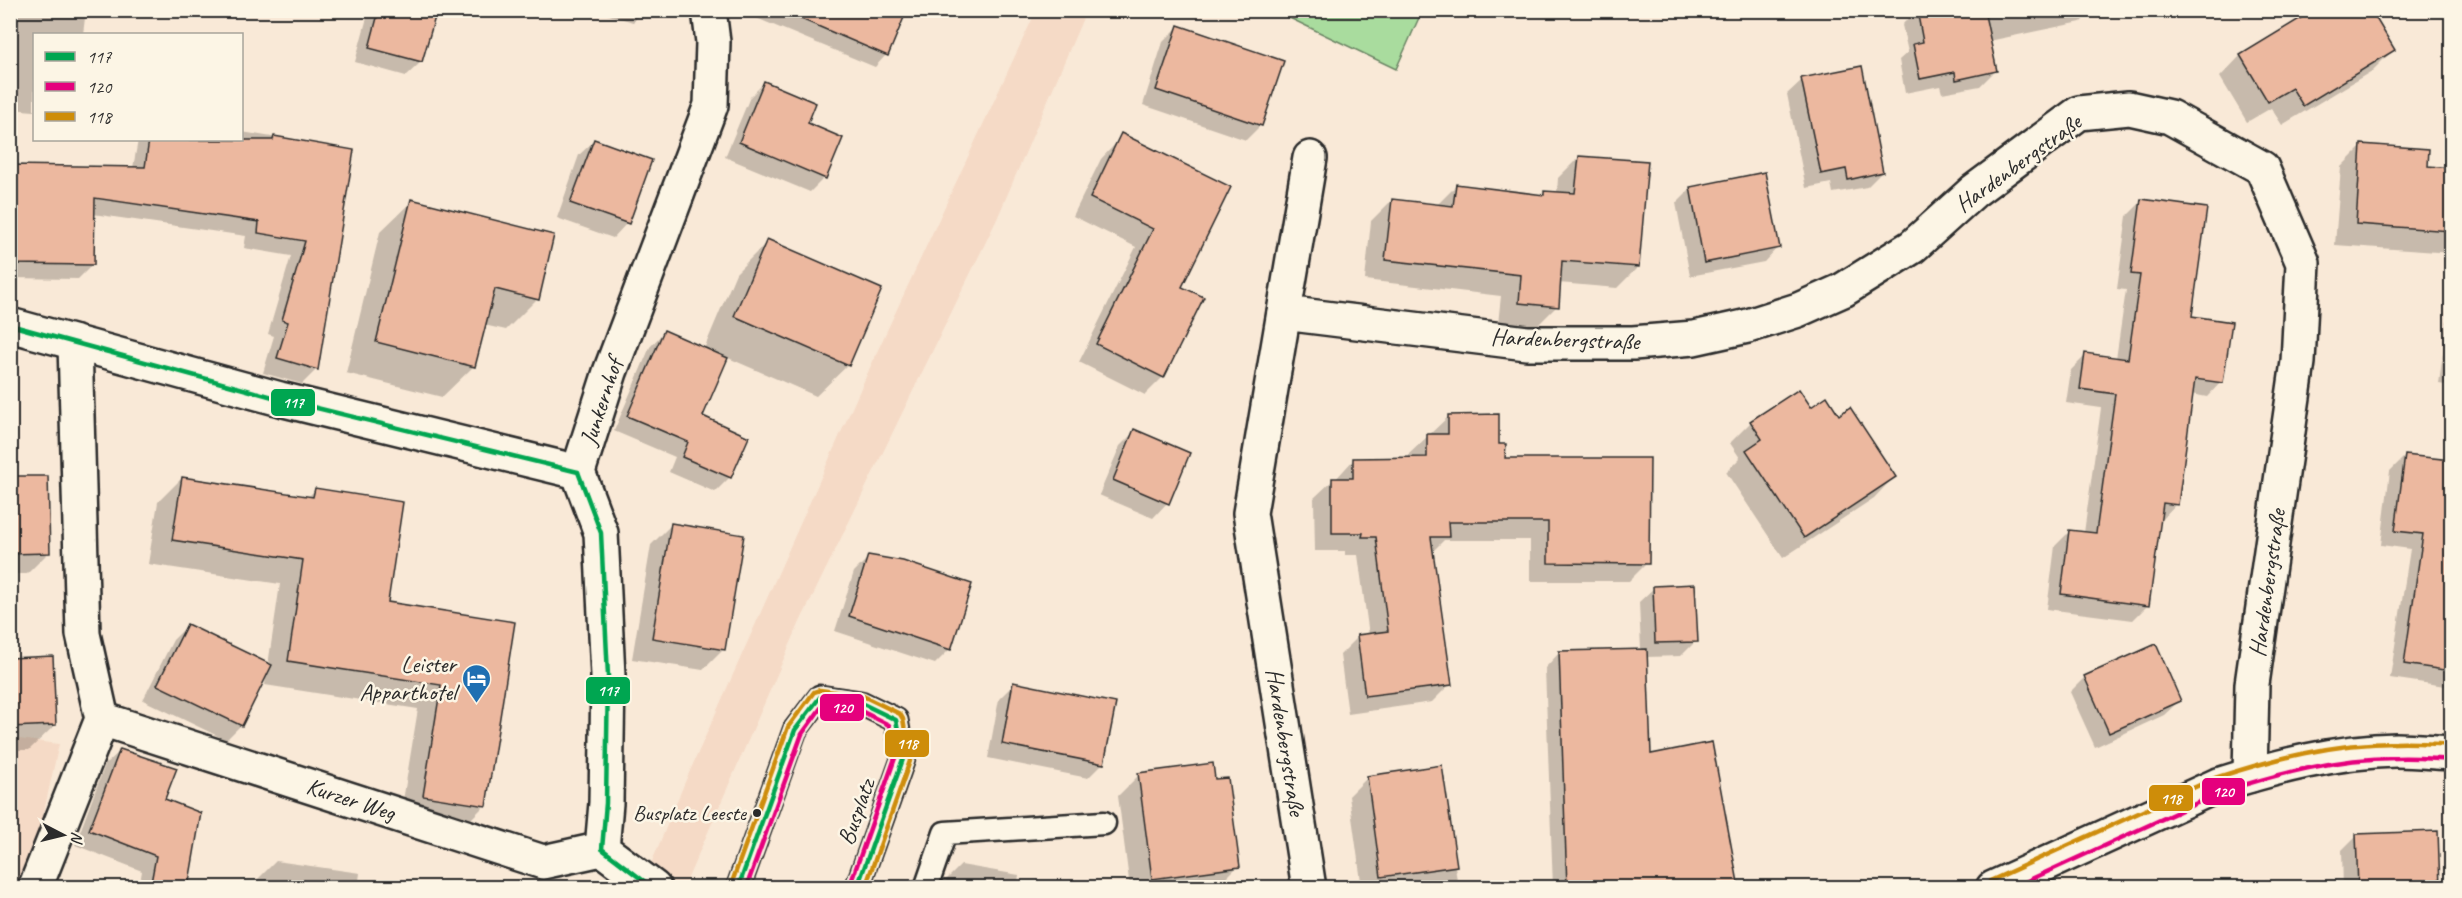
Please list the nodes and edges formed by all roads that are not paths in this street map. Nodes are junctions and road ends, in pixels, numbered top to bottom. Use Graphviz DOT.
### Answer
graph roads {
  1 [pos="709,10"];
  2 [pos="1310,159"];
  3 [pos="1284,313"];
  4 [pos="10,325"];
  5 [pos="75,344"];
  6 [pos="578,472"];
  7 [pos="102,718"];
  8 [pos="2451,753"];
  9 [pos="2250,775"];
  10 [pos="1104,823"];
  11 [pos="602,849"];
  12 [pos="35,888"];
  13 [pos="654,888"];
  14 [pos="738,888"];
  15 [pos="857,888"];
  16 [pos="926,888"];
  17 [pos="1309,888"];
  18 [pos="1994,888"];
  1 -- 6 [label="street, Junkernhof"];
  2 -- 3 [label="street, Hardenbergstraße"];
  3 -- 9 [label="street, Hardenbergstraße"];
  3 -- 17 [label="street, Hardenbergstraße"];
  4 -- 5 [label="street"];
  5 -- 6 [label="street"];
  5 -- 7 [label="street"];
  6 -- 11 [label="street, Junkernhof"];
  7 -- 11 [label="street, Kurzer Weg"];
  7 -- 12 [label="street"];
  8 -- 9 [label="street"];
  9 -- 18 [label="street"];
  10 -- 16 [label="lane"];
  11 -- 13 [label="street"];
  14 -- 15 [label="lane, Busplatz"];
}
